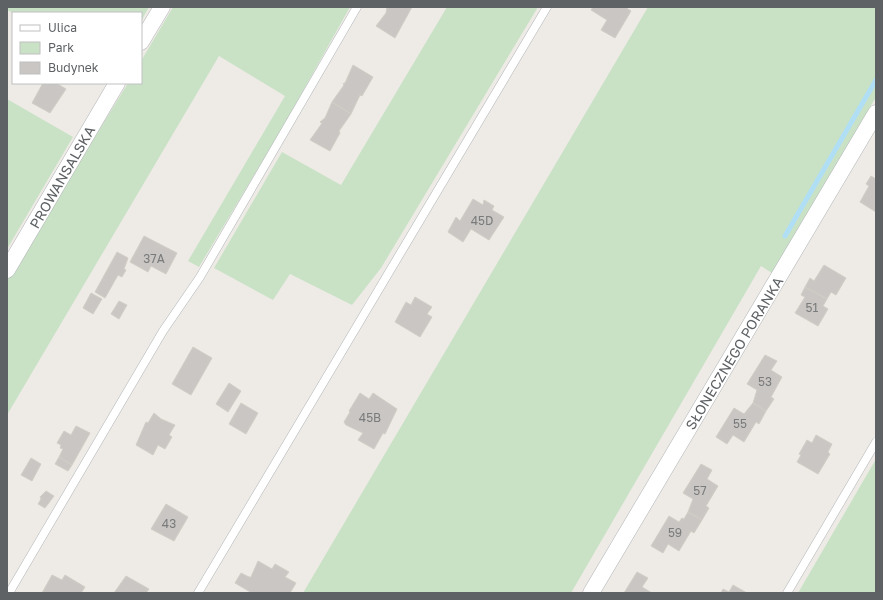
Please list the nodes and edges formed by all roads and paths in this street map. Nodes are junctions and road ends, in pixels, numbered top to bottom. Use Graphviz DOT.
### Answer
graph roads {
  1 [pos="162,7"];
  2 [pos="358,7"];
  3 [pos="547,7"];
  4 [pos="142,40"];
  5 [pos="116,84"];
  6 [pos="876,113"];
  7 [pos="7,270"];
  8 [pos="876,442"];
  9 [pos="9,593"];
  10 [pos="198,593"];
  11 [pos="592,593"];
  12 [pos="787,593"];
  1 -- 4 [label="street"];
  2 -- 9 [label="lane"];
  3 -- 10 [label="lane"];
  5 -- 7 [label="street, PROWANSALSKA"];
  6 -- 11 [label="street, SŁONECZNEGO PORANKA"];
  8 -- 12 [label="lane"];
}
